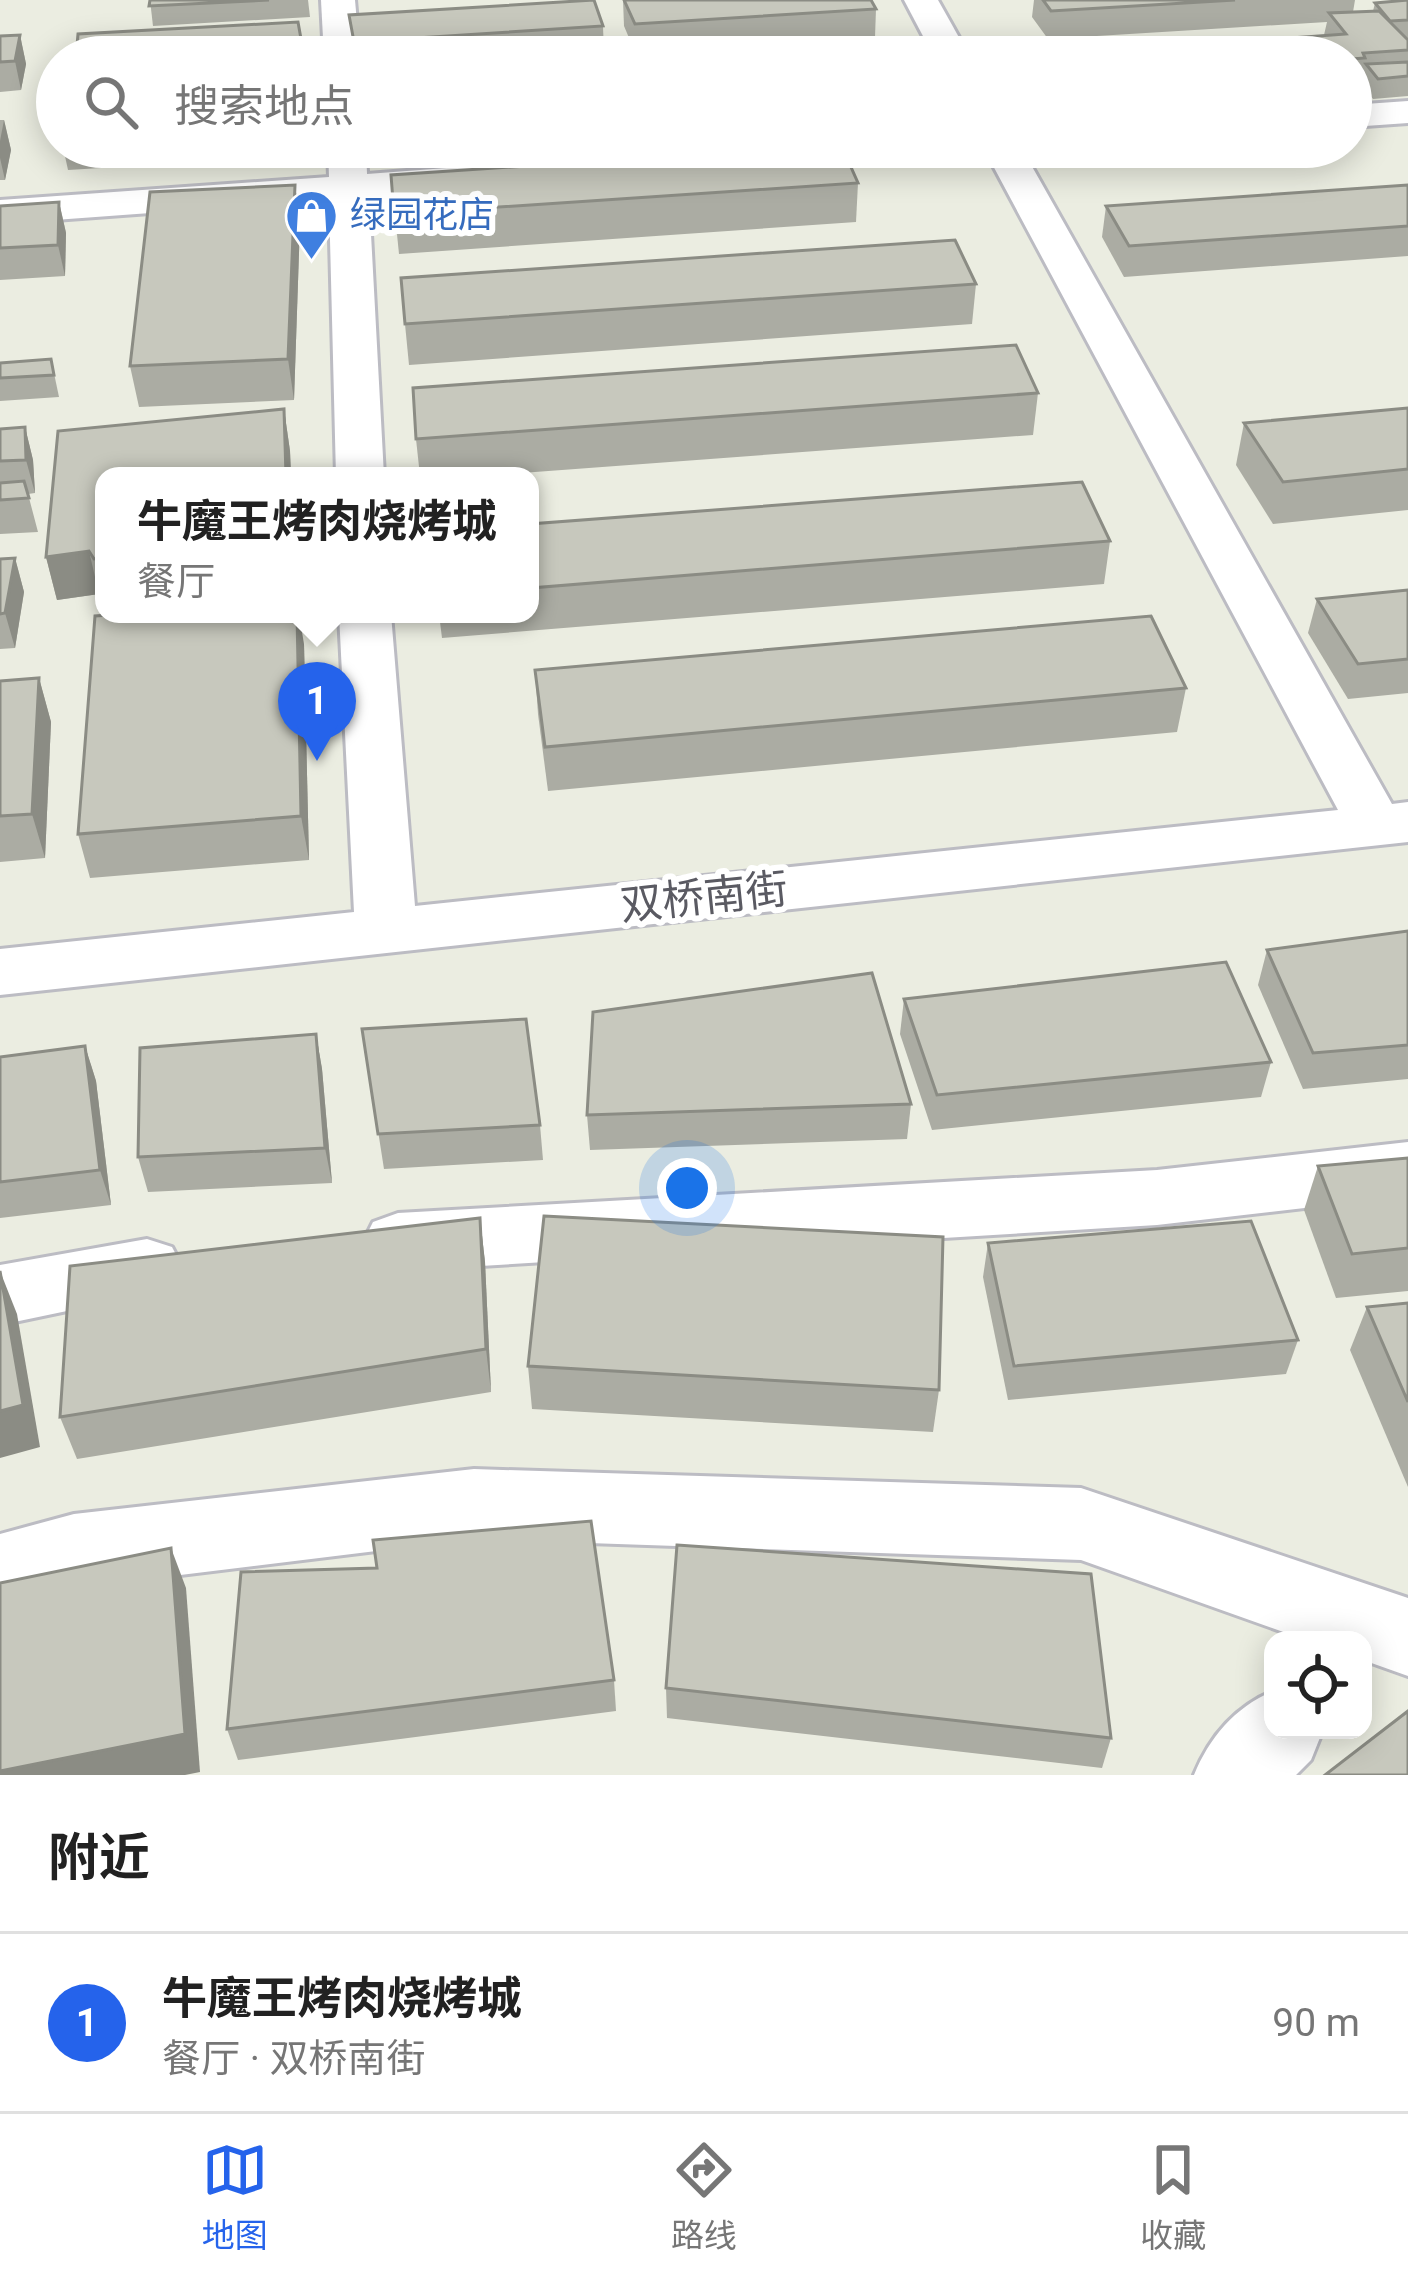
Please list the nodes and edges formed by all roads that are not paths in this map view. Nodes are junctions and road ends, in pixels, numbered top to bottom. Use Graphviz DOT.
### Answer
graph roads {
  1 [pos="338,0"];
  2 [pos="921,0"];
  3 [pos="341,36"];
  4 [pos="941,36"];
  5 [pos="1408,112"];
  6 [pos="1372,115"];
  7 [pos="340,168"];
  8 [pos="348,168"];
  9 [pos="369,168"];
  10 [pos="1014,168"];
  11 [pos="513,175"];
  12 [pos="0,212"];
  13 [pos="360,467"];
  14 [pos="366,623"];
  15 [pos="1391,823"];
  16 [pos="386,931"];
  17 [pos="0,972"];
  18 [pos="1408,1169"];
  19 [pos="342,1247"];
  20 [pos="201,1260"];
  21 [pos="0,1295"];
  22 [pos="0,1570"];
  23 [pos="1384,1637"];
  24 [pos="1272,1739"];
  25 [pos="1237,1775"];
  1 -- 3 [label="street"];
  2 -- 4 [label="street"];
  5 -- 6 [label="street"];
  7 -- 12 [label="street"];
  8 -- 13 [label="street"];
  9 -- 11 [label="street"];
  10 -- 15 [label="street"];
  14 -- 16 [label="street"];
  15 -- 16 [label="street, 双桥南街"];
  16 -- 17 [label="street, 双桥南街"];
  18 -- 19 [label="street"];
  20 -- 21 [label="street"];
  22 -- 23 [label="street"];
  24 -- 25 [label="street"];
}
